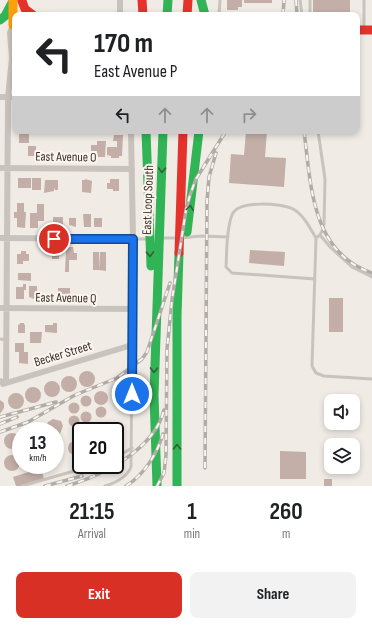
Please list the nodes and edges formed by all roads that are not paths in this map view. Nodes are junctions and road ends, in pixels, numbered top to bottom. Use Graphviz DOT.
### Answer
graph roads {
  1 [pos="120,0"];
  2 [pos="142,0"];
  3 [pos="168,0"];
  4 [pos="188,0"];
  5 [pos="220,0"];
  6 [pos="300,0"];
  7 [pos="310,0"];
  8 [pos="364,0"];
  9 [pos="17,1"];
  10 [pos="202,2"];
  11 [pos="16,12"];
  12 [pos="21,12"];
  13 [pos="29,12"];
  14 [pos="120,12"];
  15 [pos="143,12"];
  16 [pos="167,12"];
  17 [pos="187,12"];
  18 [pos="204,12"];
  19 [pos="219,12"];
  20 [pos="302,12"];
  21 [pos="310,12"];
  22 [pos="0,20"];
  23 [pos="0,25"];
  24 [pos="12,25"];
  25 [pos="12,29"];
  26 [pos="364,30"];
  27 [pos="12,58"];
  28 [pos="0,97"];
  29 [pos="12,97"];
  30 [pos="131,134"];
  31 [pos="146,134"];
  32 [pos="163,134"];
  33 [pos="184,134"];
  34 [pos="199,134"];
  35 [pos="318,134"];
  36 [pos="0,168"];
  37 [pos="8,168"];
  38 [pos="132,169"];
  39 [pos="320,235"];
  40 [pos="228,237"];
  41 [pos="0,238"];
  42 [pos="8,238"];
  43 [pos="316,238"];
  44 [pos="133,239"];
  45 [pos="372,277"];
  46 [pos="315,279"];
  47 [pos="3,308"];
  48 [pos="132,309"];
  49 [pos="178,316"];
  50 [pos="3,339"];
  51 [pos="132,345"];
  52 [pos="155,354"];
  53 [pos="372,379"];
  54 [pos="2,383"];
  55 [pos="132,448"];
  56 [pos="124,453"];
  57 [pos="72,472"];
  58 [pos="22,486"];
  59 [pos="105,486"];
  60 [pos="156,486"];
  61 [pos="177,486"];
  1 -- 14 [label="street"];
  2 -- 15 [label="main road"];
  3 -- 16 [label="main road"];
  4 -- 17 [label="main road"];
  5 -- 19 [label="lane"];
  6 -- 20 [label="lane"];
  7 -- 21 [label="lane"];
  8 -- 26 [label="lane"];
  9 -- 11 [label="main road"];
  9 -- 12 [label="main road"];
  9 -- 13 [label="main road"];
  9 -- 22 [label="main road"];
  10 -- 18 [label="main road"];
  23 -- 24 [label="main road"];
  25 -- 27 [label="street"];
  27 -- 29 [label="street"];
  28 -- 29 [label="street"];
  29 -- 37 [label="street"];
  30 -- 38 [label="street"];
  31 -- 52 [label="main road, one-way"];
  32 -- 52 [label="main road, East Loop South, one-way"];
  33 -- 49 [label="main road"];
  49 -- 34 [label="main road, one-way"];
  35 -- 39 [label="lane"];
  36 -- 37 [label="street, East Avenue O"];
  37 -- 38 [label="street, East Avenue O"];
  37 -- 42 [label="street"];
  38 -- 44 [label="street"];
  39 -- 43 [label="lane"];
  39 -- 45 [label="lane"];
  40 -- 43 [label="lane"];
  40 -- 44 [label="lane"];
  40 -- 46 [label="lane"];
  41 -- 42 [label="street"];
  42 -- 44 [label="street"];
  42 -- 47 [label="street"];
  43 -- 46 [label="lane"];
  44 -- 48 [label="street"];
  46 -- 53 [label="lane"];
  47 -- 48 [label="street, East Avenue Q"];
  47 -- 50 [label="street"];
  48 -- 51 [label="street"];
  61 -- 49 [label="main road, one-way"];
  50 -- 54 [label="street"];
  51 -- 54 [label="street, Becker Street"];
  51 -- 55 [label="lane"];
  52 -- 60 [label="main road, East Loop South, one-way"];
  55 -- 56 [label="lane"];
  55 -- 59 [label="lane"];
  57 -- 58 [label="lane"];
}
